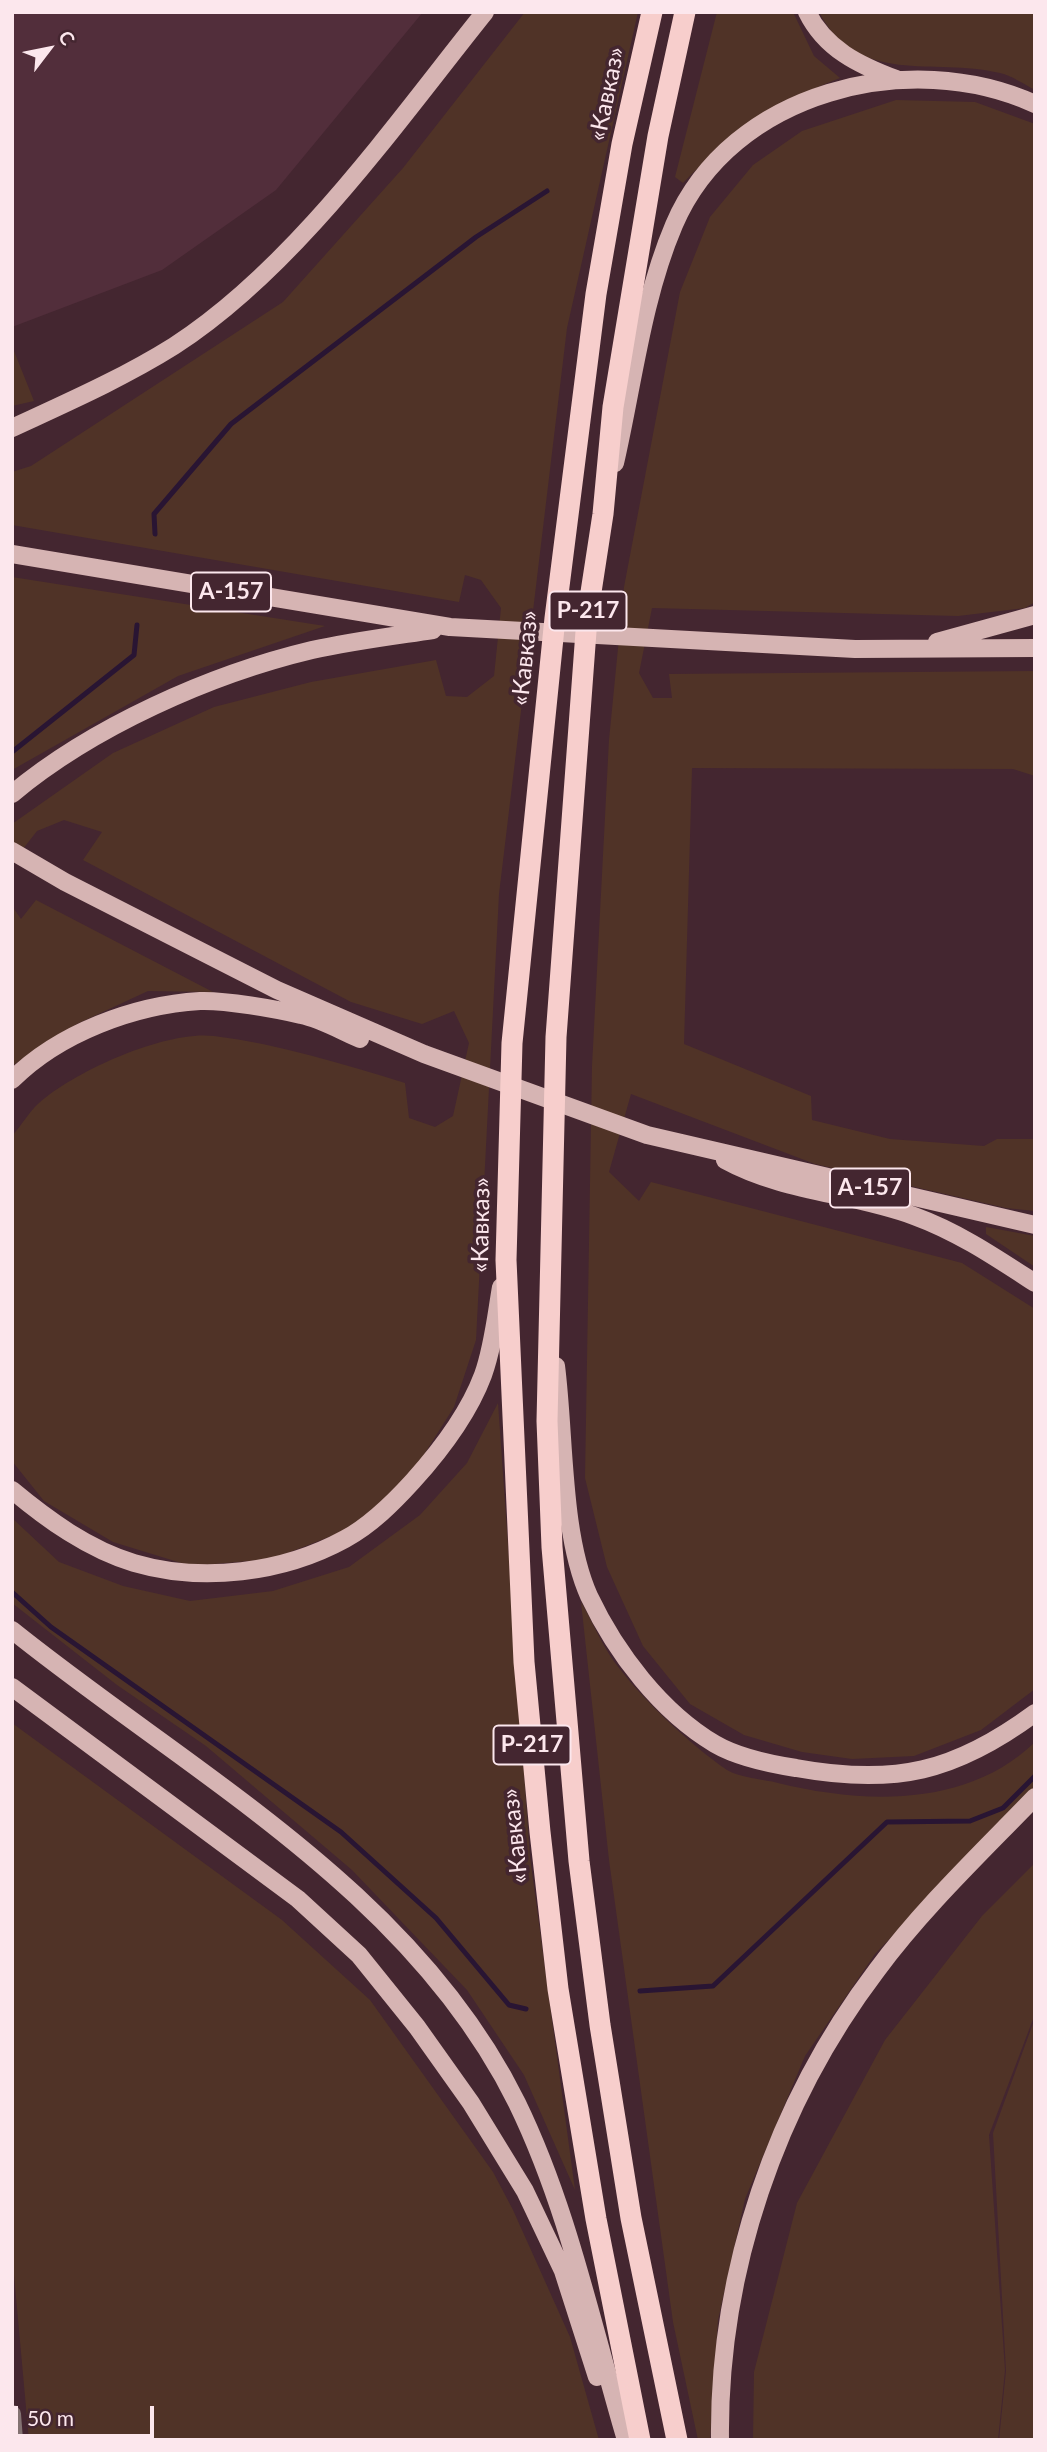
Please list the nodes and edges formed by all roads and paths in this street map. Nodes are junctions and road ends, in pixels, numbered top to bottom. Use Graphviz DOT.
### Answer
graph roads {
  1 [pos="485,12"];
  2 [pos="652,12"];
  3 [pos="685,12"];
  4 [pos="807,12"];
  5 [pos="896,79"];
  6 [pos="1035,104"];
  7 [pos="12,428"];
  8 [pos="603,514"];
  9 [pos="12,554"];
  10 [pos="1035,615"];
  11 [pos="450,627"];
  12 [pos="911,648"];
  13 [pos="1035,648"];
  14 [pos="12,794"];
  15 [pos="12,851"];
  16 [pos="424,1054"];
  17 [pos="12,1080"];
  18 [pos="706,1150"];
  19 [pos="1035,1225"];
  20 [pos="506,1259"];
  21 [pos="1035,1283"];
  22 [pos="551,1332"];
  23 [pos="12,1490"];
  24 [pos="12,1630"];
  25 [pos="12,1687"];
  26 [pos="1035,1713"];
  27 [pos="1035,1797"];
  28 [pos="12,2414"];
  29 [pos="14,2440"];
  30 [pos="619,2440"];
  31 [pos="626,2440"];
  32 [pos="640,2440"];
  33 [pos="677,2440"];
  34 [pos="720,2440"];
  1 -- 7 [label="main road"];
  2 -- 20 [label="highway, «Кавказ» / Р-217"];
  3 -- 8 [label="highway, Р-217"];
  4 -- 5 [label="main road"];
  5 -- 6 [label="main road"];
  5 -- 8 [label="main road"];
  8 -- 22 [label="highway, Р-217"];
  9 -- 11 [label="main road, А-157"];
  10 -- 12 [label="main road"];
  11 -- 12 [label="main road, А-157"];
  11 -- 14 [label="main road"];
  12 -- 13 [label="main road, А-157"];
  15 -- 16 [label="main road, А-157"];
  16 -- 17 [label="main road"];
  16 -- 18 [label="main road, А-157"];
  18 -- 19 [label="main road, А-157"];
  18 -- 21 [label="main road"];
  20 -- 23 [label="main road"];
  20 -- 32 [label="highway, «Кавказ» / Р-217"];
  22 -- 26 [label="main road"];
  22 -- 33 [label="highway, Р-217"];
  24 -- 31 [label="main road"];
  25 -- 30 [label="main road"];
  27 -- 34 [label="main road"];
  28 -- 29 [label="street"];
}
